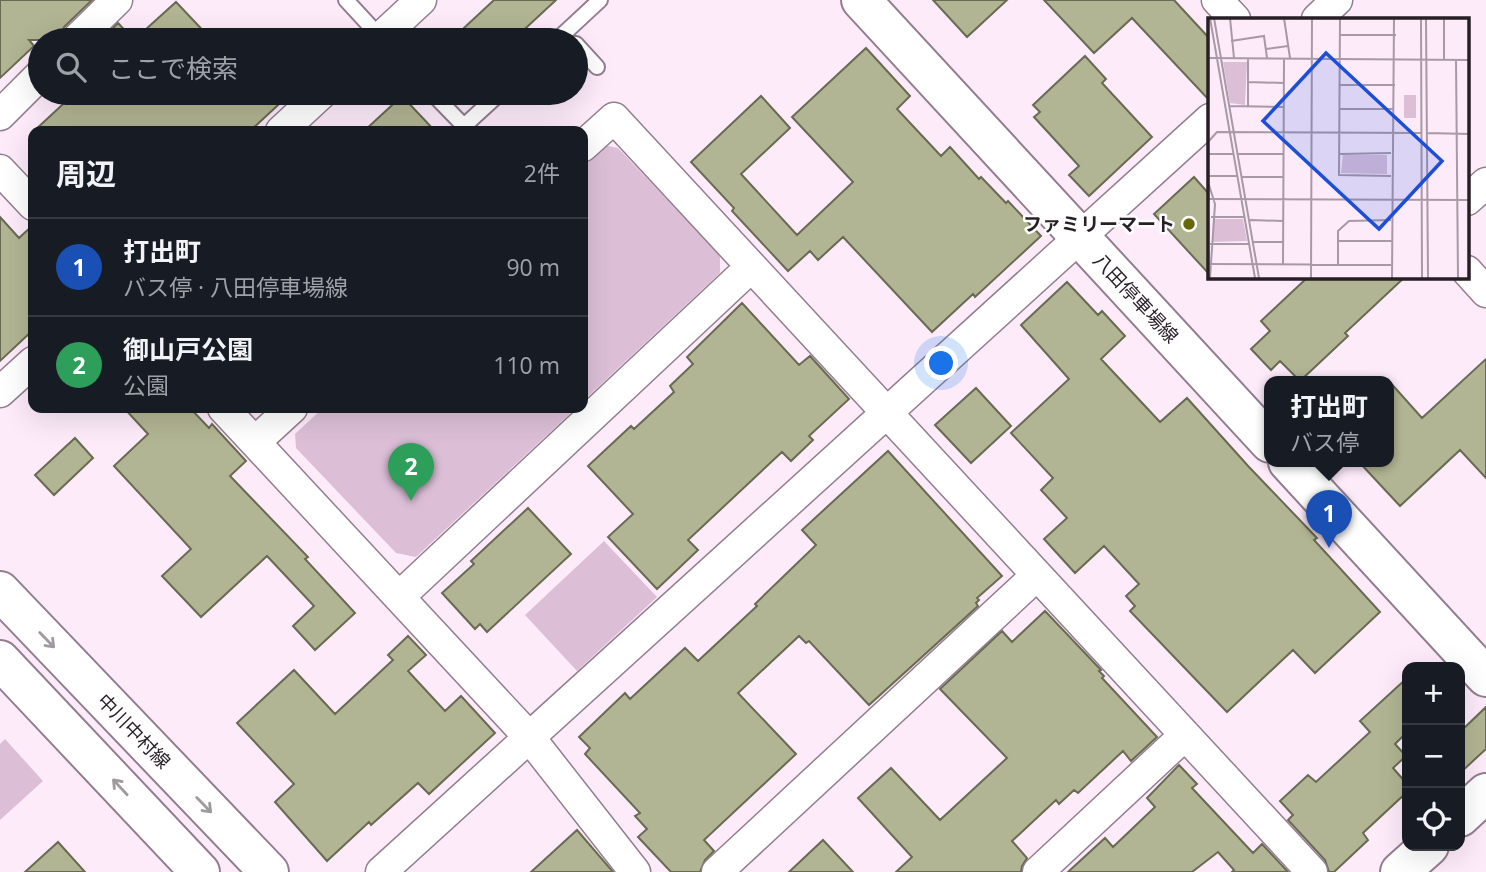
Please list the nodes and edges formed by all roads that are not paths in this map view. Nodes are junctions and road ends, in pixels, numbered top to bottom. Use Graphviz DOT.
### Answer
graph roads {
  1 [pos="117,0"];
  2 [pos="346,0"];
  3 [pos="421,0"];
  4 [pos="600,0"];
  5 [pos="861,0"];
  6 [pos="1217,0"];
  7 [pos="1338,0"];
  8 [pos="1234,18"];
  9 [pos="1318,18"];
  10 [pos="88,28"];
  11 [pos="371,28"];
  12 [pos="392,28"];
  13 [pos="573,28"];
  14 [pos="588,57"];
  15 [pos="597,67"];
  16 [pos="28,87"];
  17 [pos="309,105"];
  18 [pos="444,105"];
  19 [pos="487,105"];
  20 [pos="0,115"];
  21 [pos="1208,119"];
  22 [pos="286,126"];
  23 [pos="464,126"];
  24 [pos="464,126"];
  25 [pos="588,141"];
  26 [pos="0,170"];
  27 [pos="1486,183"];
  28 [pos="1468,199"];
  29 [pos="28,200"];
  30 [pos="1080,238"];
  31 [pos="751,267"];
  32 [pos="1468,272"];
  33 [pos="1486,292"];
  34 [pos="28,367"];
  35 [pos="0,393"];
  36 [pos="228,413"];
  37 [pos="287,413"];
  38 [pos="887,413"];
  39 [pos="1264,438"];
  40 [pos="255,442"];
  41 [pos="1292,467"];
  42 [pos="1037,576"];
  43 [pos="0,591"];
  44 [pos="399,597"];
  45 [pos="0,660"];
  46 [pos="1486,677"];
  47 [pos="1185,734"];
  48 [pos="530,738"];
  49 [pos="1486,793"];
  50 [pos="1465,812"];
  51 [pos="1423,851"];
  52 [pos="200,872"];
  53 [pos="269,872"];
  54 [pos="382,872"];
  55 [pos="635,872"];
  56 [pos="717,872"];
  57 [pos="1038,872"];
  58 [pos="1312,872"];
  59 [pos="1400,872"];
  1 -- 10 [label="street"];
  2 -- 11 [label="lane"];
  3 -- 12 [label="street"];
  4 -- 13 [label="lane"];
  5 -- 30 [label="main road, 八田停車場線"];
  6 -- 8 [label="street"];
  7 -- 9 [label="street"];
  14 -- 15 [label="lane"];
  16 -- 20 [label="street"];
  17 -- 22 [label="street"];
  18 -- 24 [label="lane"];
  19 -- 23 [label="lane"];
  21 -- 30 [label="street"];
  25 -- 31 [label="street"];
  26 -- 29 [label="street"];
  27 -- 28 [label="street"];
  30 -- 38 [label="street"];
  30 -- 39 [label="main road, 八田停車場線"];
  31 -- 38 [label="street"];
  31 -- 44 [label="street"];
  32 -- 33 [label="street"];
  34 -- 35 [label="street"];
  36 -- 40 [label="street"];
  37 -- 40 [label="street"];
  38 -- 42 [label="street"];
  38 -- 48 [label="street"];
  40 -- 44 [label="street"];
  41 -- 46 [label="main road"];
  42 -- 47 [label="street"];
  42 -- 56 [label="street"];
  43 -- 53 [label="main road, 中川中村線, one-way"];
  44 -- 48 [label="street"];
  52 -- 45 [label="main road, one-way"];
  47 -- 57 [label="street"];
  47 -- 58 [label="street"];
  48 -- 54 [label="street"];
  48 -- 55 [label="street"];
  49 -- 50 [label="main road"];
  51 -- 59 [label="main road"];
}
